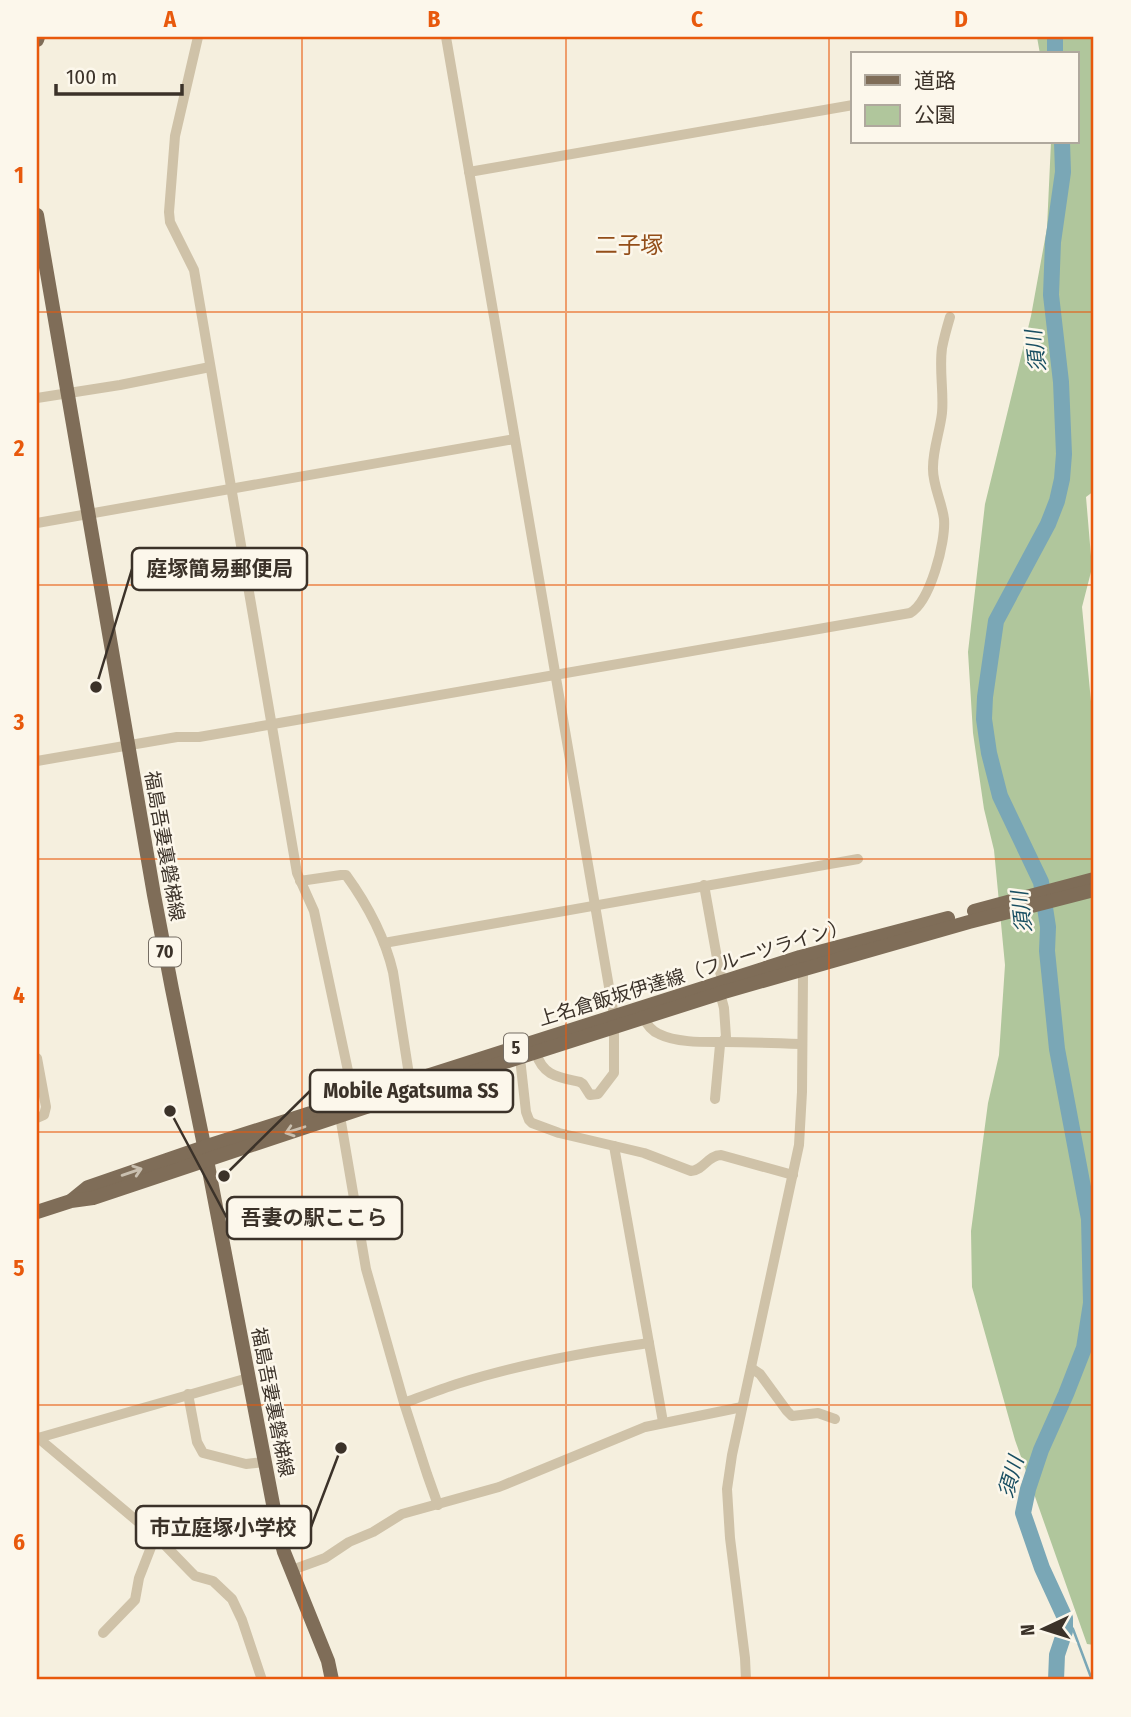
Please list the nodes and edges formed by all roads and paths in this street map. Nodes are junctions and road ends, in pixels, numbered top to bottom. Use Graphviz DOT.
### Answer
graph roads {
  1 [pos="198,37"];
  2 [pos="446,37"];
  3 [pos="851,105"];
  4 [pos="469,172"];
  5 [pos="37,215"];
  6 [pos="950,317"];
  7 [pos="211,367"];
  8 [pos="68,393"];
  9 [pos="37,398"];
  10 [pos="514,439"];
  11 [pos="231,488"];
  12 [pos="88,514"];
  13 [pos="37,523"];
  14 [pos="555,674"];
  15 [pos="272,724"];
  16 [pos="128,746"];
  17 [pos="37,761"];
  18 [pos="858,859"];
  19 [pos="1094,879"];
  20 [pos="300,881"];
  21 [pos="704,886"];
  22 [pos="1072,890"];
  23 [pos="1094,890"];
  24 [pos="595,904"];
  25 [pos="384,943"];
  26 [pos="801,963"];
  27 [pos="722,987"];
  28 [pos="644,1018"];
  29 [pos="614,1022"];
  30 [pos="722,1042"];
  31 [pos="802,1044"];
  32 [pos="536,1053"];
  33 [pos="37,1058"];
  34 [pos="520,1058"];
  35 [pos="410,1081"];
  36 [pos="354,1098"];
  37 [pos="715,1099"];
  38 [pos="340,1116"];
  39 [pos="37,1118"];
  40 [pos="614,1146"];
  41 [pos="205,1153"];
  42 [pos="793,1175"];
  43 [pos="37,1212"];
  44 [pos="649,1343"];
  45 [pos="751,1368"];
  46 [pos="248,1378"];
  47 [pos="188,1394"];
  48 [pos="404,1402"];
  49 [pos="743,1407"];
  50 [pos="835,1419"];
  51 [pos="663,1422"];
  52 [pos="37,1437"];
  53 [pos="264,1462"];
  54 [pos="438,1505"];
  55 [pos="155,1536"];
  56 [pos="292,1570"];
  57 [pos="103,1633"];
  58 [pos="262,1680"];
  59 [pos="332,1680"];
  60 [pos="746,1680"];
  1 -- 7 [label="street"];
  2 -- 4 [label="street"];
  3 -- 4 [label="street"];
  4 -- 10 [label="street"];
  5 -- 8 [label="main road, 福島吾妻裏磐梯線 / 70"];
  6 -- 14 [label="street"];
  7 -- 8 [label="street"];
  7 -- 11 [label="street"];
  8 -- 9 [label="street"];
  8 -- 12 [label="main road, 福島吾妻裏磐梯線 / 70"];
  10 -- 11 [label="street"];
  10 -- 14 [label="street"];
  11 -- 12 [label="street"];
  11 -- 15 [label="street"];
  12 -- 13 [label="street"];
  12 -- 16 [label="main road, 福島吾妻裏磐梯線 / 70"];
  14 -- 15 [label="street"];
  14 -- 24 [label="street"];
  15 -- 16 [label="street"];
  15 -- 20 [label="street"];
  16 -- 17 [label="street"];
  16 -- 41 [label="main road, 福島吾妻裏磐梯線 / 70"];
  18 -- 21 [label="street"];
  19 -- 22 [label="main road, 上名倉飯坂伊達線（フルーツライン） / 5"];
  20 -- 25 [label="street"];
  20 -- 36 [label="street"];
  21 -- 24 [label="street"];
  21 -- 27 [label="street"];
  22 -- 23 [label="main road, 上名倉飯坂伊達線（フルーツライン） / 5"];
  22 -- 26 [label="main road, 上名倉飯坂伊達線（フルーツライン） / 5"];
  24 -- 25 [label="street"];
  24 -- 29 [label="street"];
  25 -- 35 [label="street"];
  26 -- 27 [label="main road, 上名倉飯坂伊達線（フルーツライン） / 5"];
  26 -- 31 [label="street"];
  27 -- 28 [label="main road, 上名倉飯坂伊達線（フルーツライン） / 5"];
  27 -- 29 [label="main road, 上名倉飯坂伊達線（フルーツライン） / 5"];
  27 -- 30 [label="street"];
  28 -- 29 [label="main road, 上名倉飯坂伊達線（フルーツライン） / 5"];
  28 -- 30 [label="street"];
  29 -- 32 [label="main road, 上名倉飯坂伊達線（フルーツライン） / 5"];
  29 -- 32 [label="street"];
  29 -- 35 [label="main road, 上名倉飯坂伊達線（フルーツライン） / 5"];
  30 -- 31 [label="street"];
  30 -- 37 [label="street"];
  31 -- 42 [label="street"];
  32 -- 34 [label="main road, 上名倉飯坂伊達線（フルーツライン） / 5"];
  33 -- 39 [label="street"];
  34 -- 38 [label="main road, 上名倉飯坂伊達線（フルーツライン） / 5"];
  34 -- 40 [label="street"];
  35 -- 36 [label="main road, 上名倉飯坂伊達線（フルーツライン） / 5"];
  36 -- 41 [label="main road, 上名倉飯坂伊達線（フルーツライン） / 5"];
  38 -- 41 [label="main road, 上名倉飯坂伊達線（フルーツライン） / 5, one-way"];
  38 -- 48 [label="street"];
  40 -- 42 [label="street"];
  40 -- 44 [label="street"];
  41 -- 43 [label="main road, 上名倉飯坂伊達線（フルーツライン） / 5"];
  41 -- 46 [label="main road, 福島吾妻裏磐梯線 / 70"];
  42 -- 45 [label="street"];
  44 -- 48 [label="street"];
  44 -- 51 [label="street"];
  45 -- 49 [label="street"];
  45 -- 50 [label="street"];
  46 -- 47 [label="street"];
  46 -- 53 [label="main road, 福島吾妻裏磐梯線 / 70"];
  47 -- 52 [label="street"];
  47 -- 53 [label="street"];
  48 -- 54 [label="street"];
  49 -- 51 [label="street"];
  49 -- 60 [label="street"];
  51 -- 54 [label="street"];
  52 -- 55 [label="street"];
  53 -- 56 [label="main road, 福島吾妻裏磐梯線 / 70"];
  54 -- 56 [label="street"];
  55 -- 57 [label="street"];
  55 -- 58 [label="street"];
  56 -- 59 [label="main road, 福島吾妻裏磐梯線 / 70"];
}
